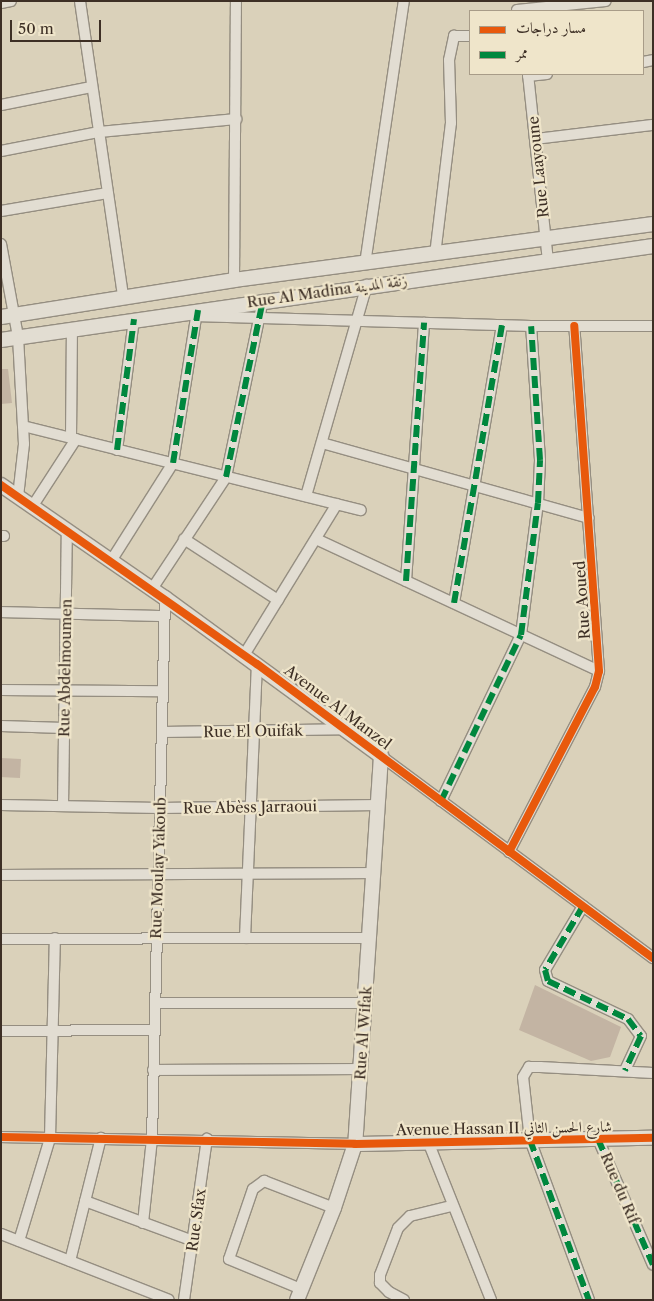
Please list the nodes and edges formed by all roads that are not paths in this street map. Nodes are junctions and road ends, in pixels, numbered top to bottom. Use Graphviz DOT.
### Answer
graph roads {
  1 [pos="10,1"];
  2 [pos="80,1"];
  3 [pos="236,1"];
  4 [pos="404,1"];
  5 [pos="606,1"];
  6 [pos="1,3"];
  7 [pos="517,7"];
  8 [pos="469,36"];
  9 [pos="528,75"];
  10 [pos="91,87"];
  11 [pos="1,105"];
  12 [pos="236,119"];
  13 [pos="653,125"];
  14 [pos="98,132"];
  15 [pos="535,139"];
  16 [pos="1,151"];
  17 [pos="107,194"];
  18 [pos="1,211"];
  19 [pos="653,224"];
  20 [pos="546,239"];
  21 [pos="1,245"];
  22 [pos="653,246"];
  23 [pos="435,255"];
  24 [pos="548,260"];
  25 [pos="365,264"];
  26 [pos="234,280"];
  27 [pos="367,285"];
  28 [pos="123,297"];
  29 [pos="263,300"];
  30 [pos="197,313"];
  31 [pos="8,316"];
  32 [pos="134,319"];
  33 [pos="259,320"];
  34 [pos="356,322"];
  35 [pos="424,323"];
  36 [pos="502,325"];
  37 [pos="531,326"];
  38 [pos="574,326"];
  39 [pos="653,326"];
  40 [pos="72,328"];
  41 [pos="18,337"];
  42 [pos="1,340"];
  43 [pos="23,426"];
  44 [pos="73,439"];
  45 [pos="322,443"];
  46 [pos="117,450"];
  47 [pos="173,463"];
  48 [pos="413,468"];
  49 [pos="226,476"];
  50 [pos="1,486"];
  51 [pos="474,486"];
  52 [pos="306,496"];
  53 [pos="18,497"];
  54 [pos="538,503"];
  55 [pos="337,504"];
  56 [pos="32,507"];
  57 [pos="361,510"];
  58 [pos="589,518"];
  59 [pos="67,530"];
  60 [pos="184,539"];
  61 [pos="316,539"];
  62 [pos="111,561"];
  63 [pos="406,581"];
  64 [pos="152,589"];
  65 [pos="165,598"];
  66 [pos="278,600"];
  67 [pos="454,604"];
  68 [pos="1,612"];
  69 [pos="65,614"];
  70 [pos="165,616"];
  71 [pos="521,635"];
  72 [pos="244,654"];
  73 [pos="257,664"];
  74 [pos="599,671"];
  75 [pos="1,690"];
  76 [pos="64,691"];
  77 [pos="163,692"];
  78 [pos="1,726"];
  79 [pos="64,728"];
  80 [pos="344,729"];
  81 [pos="254,731"];
  82 [pos="162,732"];
  83 [pos="382,756"];
  84 [pos="441,801"];
  85 [pos="1,805"];
  86 [pos="378,805"];
  87 [pos="63,806"];
  88 [pos="251,807"];
  89 [pos="160,808"];
  90 [pos="510,852"];
  91 [pos="158,873"];
  92 [pos="248,873"];
  93 [pos="374,873"];
  94 [pos="1,875"];
  95 [pos="583,906"];
  96 [pos="157,937"];
  97 [pos="55,938"];
  98 [pos="245,938"];
  99 [pos="369,938"];
  100 [pos="1,939"];
  101 [pos="653,958"];
  102 [pos="155,1003"];
  103 [pos="365,1003"];
  104 [pos="154,1030"];
  105 [pos="1,1031"];
  106 [pos="54,1031"];
  107 [pos="360,1069"];
  108 [pos="153,1070"];
  109 [pos="625,1071"];
  110 [pos="653,1073"];
  111 [pos="1,1137"];
  112 [pos="50,1138"];
  113 [pos="101,1138"];
  114 [pos="152,1138"];
  115 [pos="653,1138"];
  116 [pos="598,1139"];
  117 [pos="207,1140"];
  118 [pos="530,1140"];
  119 [pos="355,1144"];
  120 [pos="429,1144"];
  121 [pos="85,1202"];
  122 [pos="451,1206"];
  123 [pos="334,1208"];
  124 [pos="143,1222"];
  125 [pos="1,1234"];
  126 [pos="19,1241"];
  127 [pos="193,1241"];
  128 [pos="70,1261"];
  129 [pos="653,1265"];
  130 [pos="299,1294"];
  131 [pos="168,1300"];
  132 [pos="184,1300"];
  133 [pos="404,1300"];
  134 [pos="490,1300"];
  135 [pos="589,1300"];
  1 -- 6 [label="street"];
  2 -- 10 [label="street"];
  3 -- 12 [label="street"];
  4 -- 25 [label="street"];
  5 -- 7 [label="street"];
  8 -- 23 [label="street"];
  9 -- 15 [label="street, Rue Laayoune"];
  10 -- 11 [label="street"];
  10 -- 14 [label="street"];
  12 -- 14 [label="street"];
  12 -- 26 [label="street"];
  13 -- 15 [label="street"];
  14 -- 16 [label="street"];
  14 -- 17 [label="street"];
  15 -- 20 [label="street, Rue Laayoune"];
  17 -- 18 [label="street"];
  17 -- 28 [label="street"];
  19 -- 20 [label="street, Rue Al Madina زنقة المدينة"];
  20 -- 23 [label="street, Rue Al Madina زنقة المدينة"];
  20 -- 24 [label="street, Rue Laayoune"];
  21 -- 31 [label="street"];
  22 -- 24 [label="street, Rue Al Madina زنقة المدينة"];
  23 -- 25 [label="street, Rue Al Madina زنقة المدينة"];
  24 -- 27 [label="street, Rue Al Madina زنقة المدينة"];
  25 -- 26 [label="street, Rue Al Madina زنقة المدينة"];
  26 -- 28 [label="street, Rue Al Madina زنقة المدينة"];
  27 -- 29 [label="street, Rue Al Madina زنقة المدينة"];
  27 -- 34 [label="street"];
  28 -- 31 [label="street, Rue Al Madina زنقة المدينة"];
  29 -- 30 [label="street, Rue Al Madina زنقة المدينة"];
  29 -- 33 [label="street"];
  30 -- 32 [label="street, Rue Al Madina زنقة المدينة"];
  30 -- 33 [label="street"];
  30 -- 47 [label="street"];
  31 -- 41 [label="street"];
  32 -- 40 [label="street, Rue Al Madina زنقة المدينة"];
  32 -- 46 [label="street"];
  33 -- 34 [label="street"];
  33 -- 49 [label="street"];
  34 -- 35 [label="street"];
  34 -- 45 [label="street"];
  35 -- 36 [label="street"];
  35 -- 48 [label="street"];
  36 -- 37 [label="street"];
  36 -- 51 [label="street"];
  37 -- 38 [label="street"];
  37 -- 54 [label="street"];
  38 -- 39 [label="street"];
  38 -- 58 [label="street, Rue Aoued"];
  40 -- 41 [label="street, Rue Al Madina زنقة المدينة"];
  40 -- 44 [label="street"];
  41 -- 42 [label="street, Rue Al Madina زنقة المدينة"];
  41 -- 43 [label="street"];
  43 -- 44 [label="street"];
  43 -- 53 [label="street"];
  44 -- 46 [label="street"];
  44 -- 56 [label="street"];
  45 -- 48 [label="street"];
  45 -- 52 [label="street"];
  46 -- 47 [label="street"];
  47 -- 49 [label="street"];
  47 -- 62 [label="street"];
  48 -- 51 [label="street"];
  48 -- 63 [label="street"];
  49 -- 52 [label="street"];
  49 -- 60 [label="street"];
  50 -- 53 [label="street, Avenue Al Manzel"];
  51 -- 54 [label="street"];
  51 -- 67 [label="street"];
  52 -- 55 [label="street"];
  53 -- 56 [label="street, Avenue Al Manzel"];
  54 -- 58 [label="street"];
  54 -- 71 [label="street"];
  55 -- 57 [label="street"];
  55 -- 61 [label="street"];
  56 -- 59 [label="street, Avenue Al Manzel"];
  58 -- 74 [label="street, Rue Aoued"];
  59 -- 62 [label="street, Avenue Al Manzel"];
  59 -- 69 [label="street, Rue Abdelmoumen"];
  60 -- 64 [label="street"];
  60 -- 66 [label="street"];
  61 -- 63 [label="street"];
  61 -- 66 [label="street"];
  62 -- 64 [label="street, Avenue Al Manzel"];
  63 -- 67 [label="street"];
  64 -- 65 [label="street, Avenue Al Manzel"];
  65 -- 70 [label="street, Rue Moulay Yakoub"];
  65 -- 72 [label="street, Avenue Al Manzel"];
  66 -- 72 [label="street"];
  67 -- 71 [label="street"];
  68 -- 69 [label="street"];
  69 -- 70 [label="street"];
  69 -- 76 [label="street, Rue Abdelmoumen"];
  70 -- 77 [label="street, Rue Moulay Yakoub"];
  71 -- 74 [label="street"];
  71 -- 84 [label="street"];
  72 -- 73 [label="street, Avenue Al Manzel"];
  73 -- 80 [label="street, Avenue Al Manzel"];
  73 -- 81 [label="street"];
  74 -- 90 [label="street, Rue Aoued"];
  75 -- 76 [label="street"];
  76 -- 77 [label="street"];
  76 -- 79 [label="street, Rue Abdelmoumen"];
  77 -- 82 [label="street, Rue Moulay Yakoub"];
  78 -- 79 [label="street"];
  79 -- 87 [label="street, Rue Abdelmoumen"];
  80 -- 81 [label="street, Rue El Ouifak"];
  80 -- 83 [label="street, Avenue Al Manzel"];
  81 -- 82 [label="street, Rue El Ouifak"];
  81 -- 88 [label="street"];
  82 -- 89 [label="street, Rue Moulay Yakoub"];
  83 -- 84 [label="street, Avenue Al Manzel"];
  83 -- 86 [label="street, Rue Al Wifak"];
  84 -- 90 [label="street, Avenue Al Manzel"];
  85 -- 87 [label="street, Rue Abèss Jarraoui"];
  86 -- 88 [label="street, Rue Abèss Jarraoui"];
  86 -- 93 [label="street, Rue Al Wifak"];
  87 -- 89 [label="street, Rue Abèss Jarraoui"];
  88 -- 89 [label="street, Rue Abèss Jarraoui"];
  88 -- 92 [label="street"];
  89 -- 91 [label="street, Rue Moulay Yakoub"];
  90 -- 95 [label="street, Avenue Al Manzel"];
  91 -- 92 [label="street"];
  91 -- 94 [label="street"];
  91 -- 96 [label="street, Rue Moulay Yakoub"];
  92 -- 93 [label="street"];
  92 -- 98 [label="street"];
  93 -- 99 [label="street, Rue Al Wifak"];
  95 -- 101 [label="street, Avenue Al Manzel"];
  95 -- 109 [label="street"];
  96 -- 97 [label="street"];
  96 -- 98 [label="street"];
  96 -- 102 [label="street, Rue Moulay Yakoub"];
  97 -- 100 [label="street"];
  97 -- 106 [label="street"];
  98 -- 99 [label="street"];
  99 -- 103 [label="street, Rue Al Wifak"];
  102 -- 103 [label="street"];
  102 -- 104 [label="street, Rue Moulay Yakoub"];
  103 -- 107 [label="street, Rue Al Wifak"];
  104 -- 106 [label="street"];
  104 -- 108 [label="street, Rue Moulay Yakoub"];
  105 -- 106 [label="street"];
  106 -- 112 [label="street"];
  107 -- 108 [label="street"];
  107 -- 119 [label="street, Rue Al Wifak"];
  108 -- 114 [label="street, Rue Moulay Yakoub"];
  109 -- 110 [label="street"];
  109 -- 118 [label="street"];
  111 -- 112 [label="street"];
  112 -- 113 [label="street"];
  112 -- 126 [label="street"];
  113 -- 114 [label="street"];
  113 -- 121 [label="street"];
  114 -- 117 [label="street"];
  114 -- 124 [label="street, Rue Moulay Yakoub"];
  115 -- 116 [label="street, Avenue Hassan II شارع الحسن الثاني"];
  116 -- 118 [label="street, Avenue Hassan II شارع الحسن الثاني"];
  116 -- 129 [label="street, Rue du Rif"];
  117 -- 119 [label="street"];
  117 -- 127 [label="street, Rue Sfax"];
  118 -- 120 [label="street, Avenue Hassan II شارع الحسن الثاني"];
  118 -- 135 [label="street"];
  119 -- 120 [label="street, Avenue Hassan II شارع الحسن الثاني"];
  119 -- 123 [label="street, Rue Al Wifak"];
  120 -- 122 [label="street"];
  121 -- 124 [label="street"];
  121 -- 128 [label="street"];
  122 -- 133 [label="street"];
  122 -- 134 [label="street"];
  123 -- 130 [label="street, Rue Al Wifak"];
  123 -- 130 [label="street"];
  124 -- 127 [label="street"];
  125 -- 126 [label="street"];
  126 -- 128 [label="street"];
  127 -- 132 [label="street, Rue Sfax"];
  128 -- 131 [label="street"];
}
